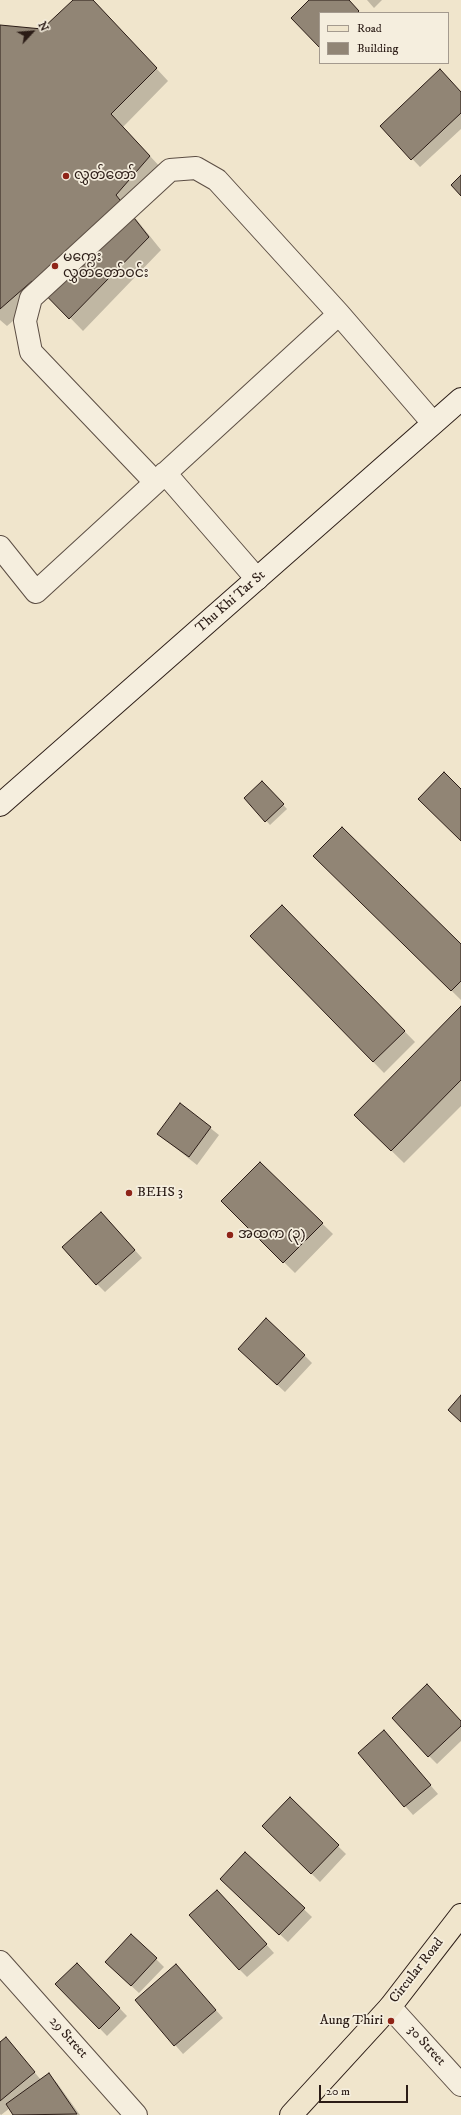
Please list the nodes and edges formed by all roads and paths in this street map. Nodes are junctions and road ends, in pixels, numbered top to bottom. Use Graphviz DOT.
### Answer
graph roads {
  1 [pos="339,314"];
  2 [pos="461,399"];
  3 [pos="433,423"];
  4 [pos="160,478"];
  5 [pos="0,547"];
  6 [pos="257,579"];
  7 [pos="0,805"];
  8 [pos="461,1914"];
  9 [pos="4,1974"];
  10 [pos="390,2007"];
  11 [pos="461,2084"];
  12 [pos="136,2115"];
  13 [pos="291,2115"];
  1 -- 3 [label="street"];
  1 -- 4 [label="street"];
  1 -- 4 [label="street"];
  2 -- 3 [label="street, Thu Khi Tar St"];
  3 -- 6 [label="street, Thu Khi Tar St"];
  4 -- 5 [label="street"];
  4 -- 6 [label="street"];
  6 -- 7 [label="street, Thu Khi Tar St"];
  8 -- 10 [label="main road, Circular Road"];
  9 -- 12 [label="street, 29 Street"];
  10 -- 11 [label="street, 30 Street"];
  10 -- 13 [label="main road, Circular Road"];
}
